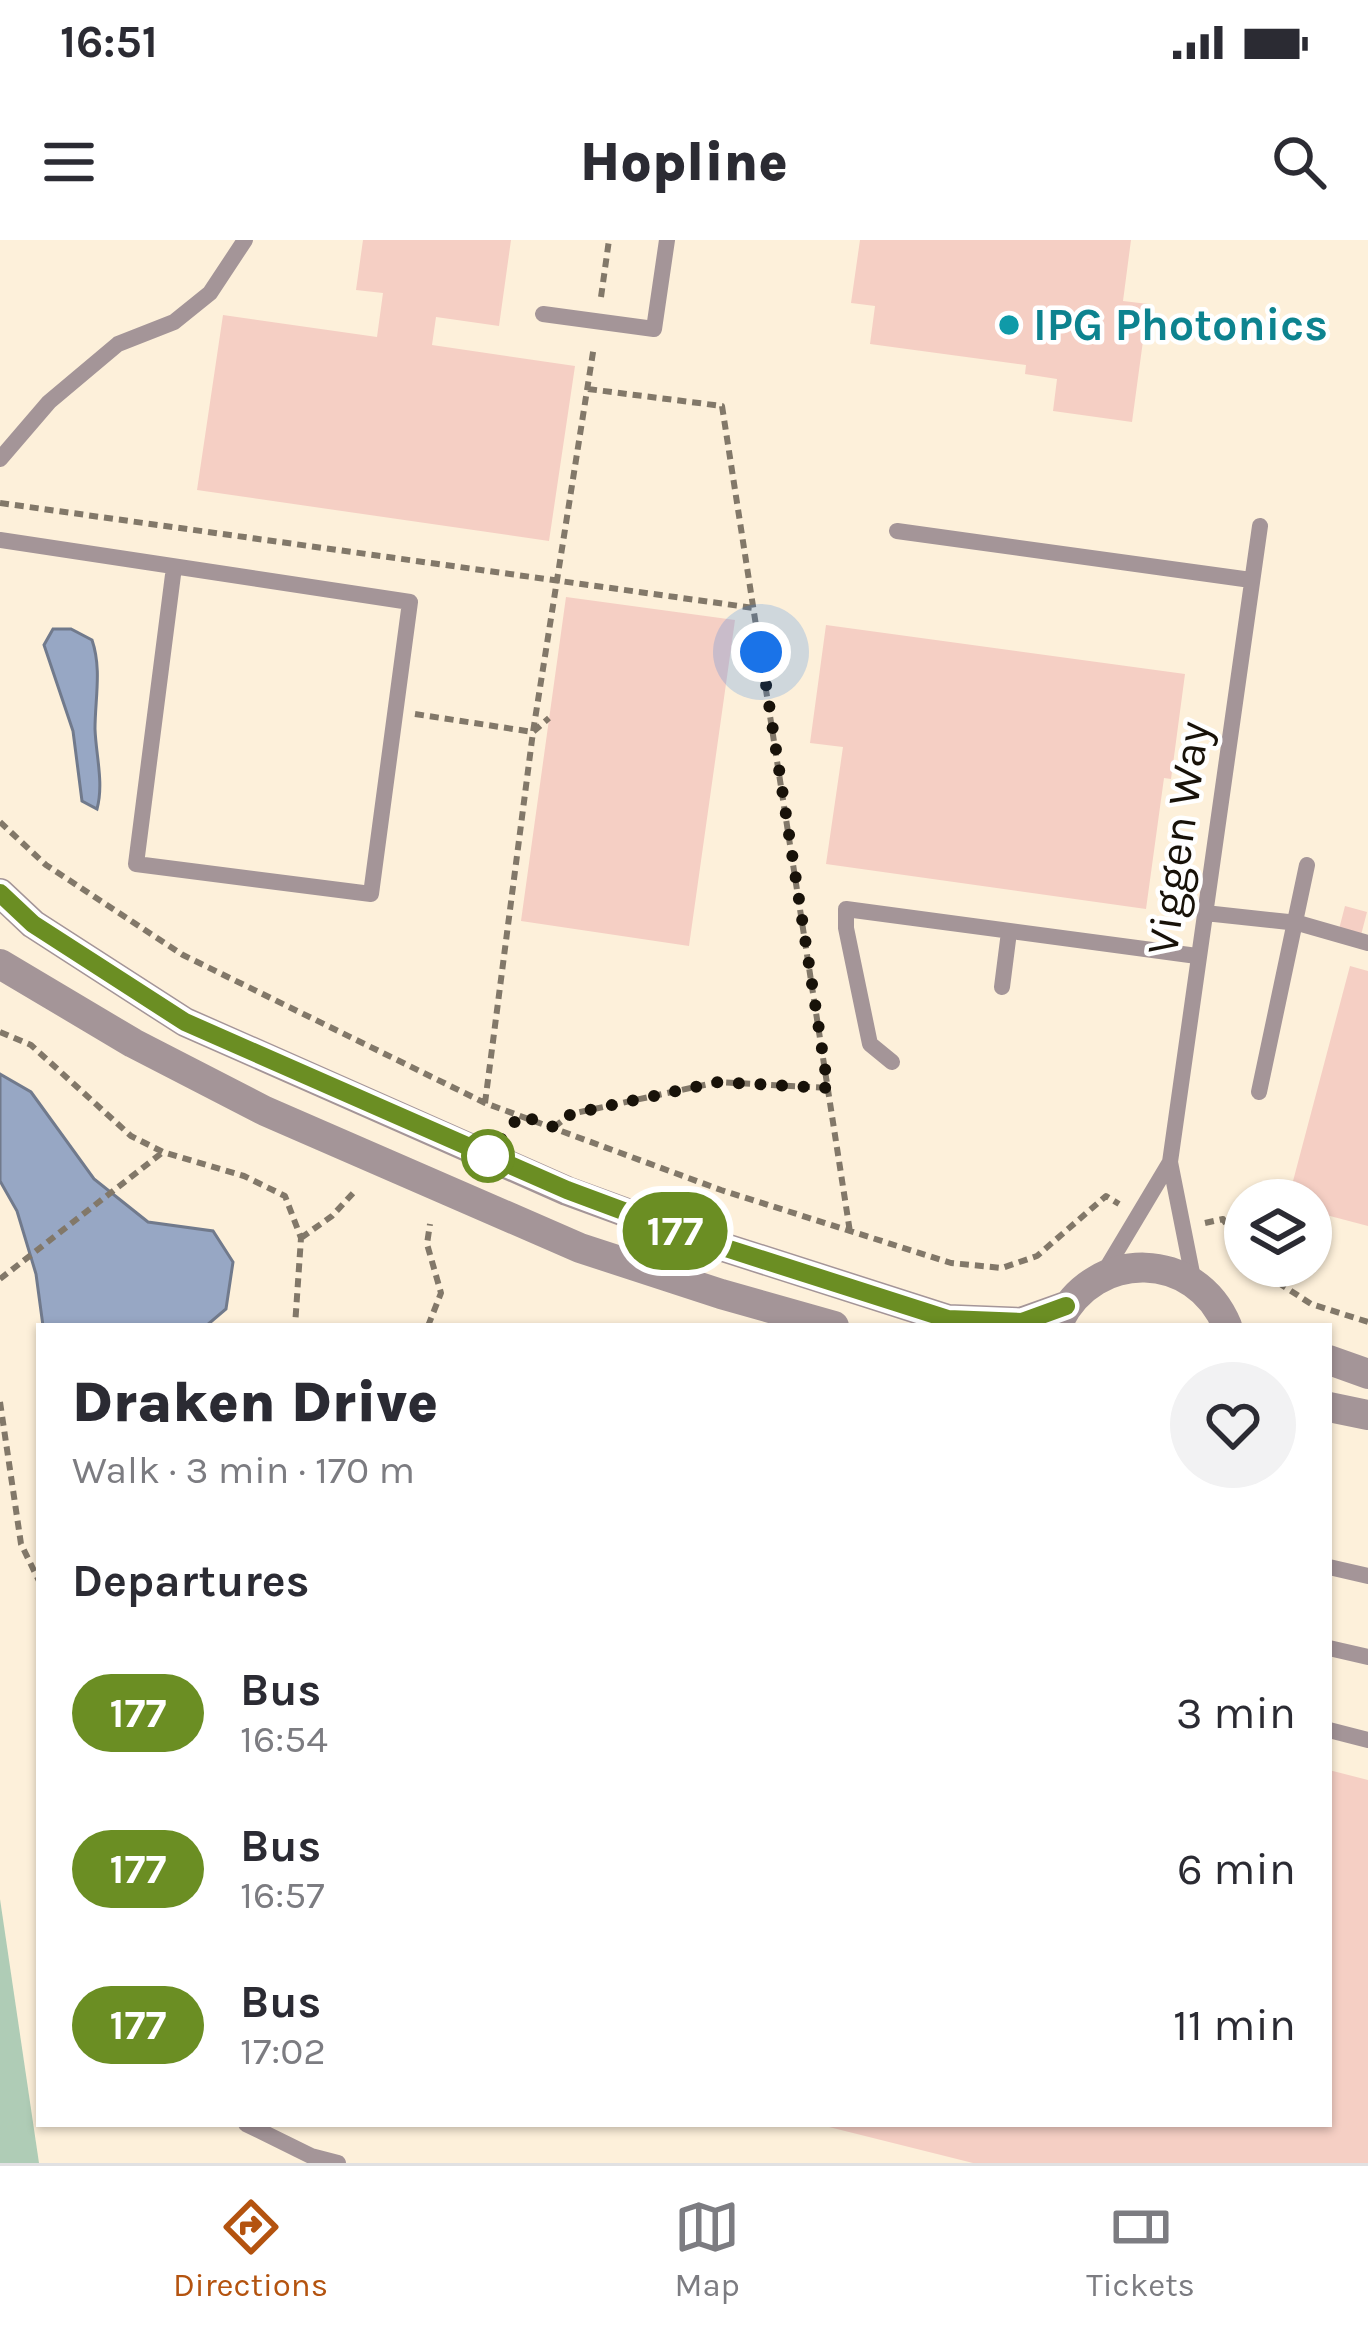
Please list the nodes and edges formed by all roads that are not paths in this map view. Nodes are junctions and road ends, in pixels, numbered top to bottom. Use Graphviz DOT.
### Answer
graph roads {
  1 [pos="245,240"];
  2 [pos="668,240"];
  3 [pos="544,314"];
  4 [pos="0,459"];
  5 [pos="1259,526"];
  6 [pos="897,531"];
  7 [pos="0,540"];
  8 [pos="174,567"];
  9 [pos="1251,580"];
  10 [pos="1307,865"];
  11 [pos="0,893"];
  12 [pos="1205,913"];
  13 [pos="1298,923"];
  14 [pos="1009,932"];
  15 [pos="1368,943"];
  16 [pos="1197,956"];
  17 [pos="0,964"];
  18 [pos="1002,987"];
  19 [pos="892,1062"];
  20 [pos="1259,1092"];
  21 [pos="1170,1162"];
  22 [pos="1103,1274"];
  23 [pos="1211,1303"];
  24 [pos="1061,1316"];
  25 [pos="823,1323"];
  26 [pos="1243,1323"];
  27 [pos="1332,1361"];
  28 [pos="1368,1374"];
  29 [pos="1332,1408"];
  30 [pos="1368,1415"];
  31 [pos="1332,1568"];
  32 [pos="1368,1576"];
  33 [pos="1332,1649"];
  34 [pos="1368,1657"];
  35 [pos="1332,1731"];
  36 [pos="1368,1740"];
  37 [pos="252,2127"];
  38 [pos="338,2163"];
  1 -- 4 [label="lane"];
  2 -- 3 [label="lane"];
  5 -- 9 [label="lane, Viggen Way"];
  6 -- 9 [label="lane"];
  7 -- 8 [label="lane"];
  8 -- 8 [label="lane"];
  9 -- 12 [label="lane, Viggen Way"];
  10 -- 13 [label="lane"];
  11 -- 24 [label="street"];
  12 -- 13 [label="lane"];
  12 -- 16 [label="lane, Viggen Way"];
  13 -- 15 [label="lane"];
  13 -- 20 [label="lane"];
  14 -- 16 [label="lane"];
  14 -- 18 [label="lane"];
  14 -- 19 [label="lane"];
  16 -- 21 [label="lane, Viggen Way"];
  17 -- 25 [label="street"];
  21 -- 22 [label="lane, Viggen Way"];
  21 -- 23 [label="lane, Viggen Way"];
  22 -- 23 [label="street"];
  22 -- 24 [label="street"];
  23 -- 26 [label="street"];
  27 -- 28 [label="street"];
  29 -- 30 [label="street"];
  31 -- 32 [label="lane"];
  33 -- 34 [label="lane"];
  35 -- 36 [label="lane"];
  37 -- 38 [label="lane"];
}
